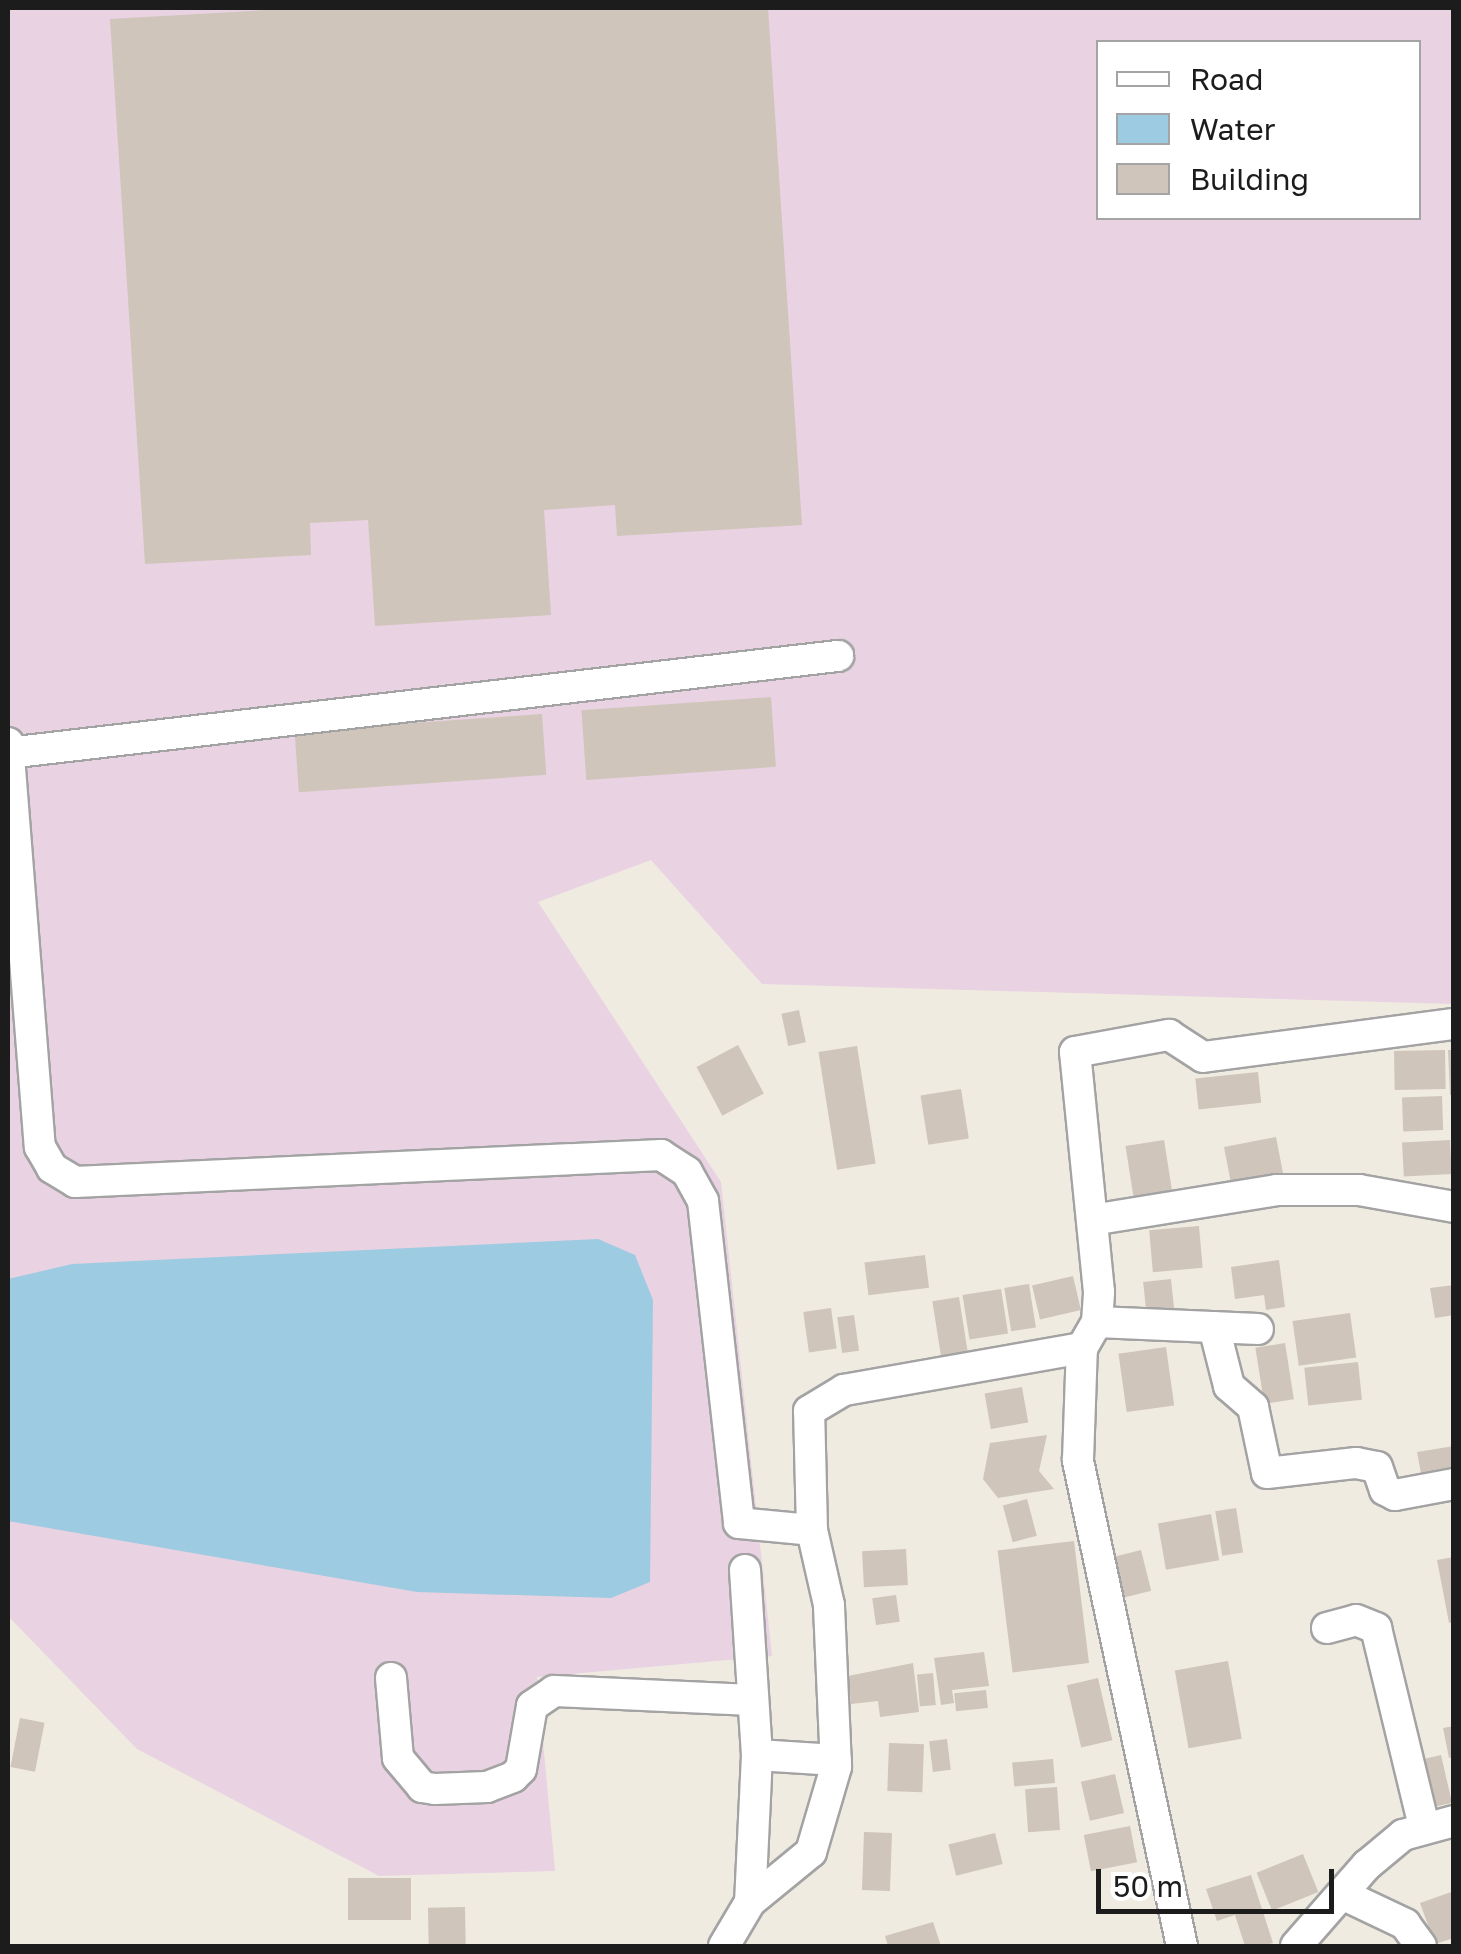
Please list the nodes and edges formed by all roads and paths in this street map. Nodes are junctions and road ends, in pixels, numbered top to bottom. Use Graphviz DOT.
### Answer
graph roads {
  1 [pos="838,656"];
  2 [pos="8,743"];
  3 [pos="8,753"];
  4 [pos="13,876"];
  5 [pos="1454,1024"];
  6 [pos="1454,1207"];
  7 [pos="1092,1220"];
  8 [pos="1214,1326"];
  9 [pos="1258,1329"];
  10 [pos="1090,1335"];
  11 [pos="1454,1484"];
  12 [pos="812,1530"];
  13 [pos="744,1570"];
  14 [pos="1327,1628"];
  15 [pos="391,1678"];
  16 [pos="754,1700"];
  17 [pos="756,1755"];
  18 [pos="836,1760"];
  19 [pos="1439,1824"];
  20 [pos="1344,1894"];
  21 [pos="750,1902"];
  22 [pos="724,1946"];
  23 [pos="1182,1946"];
  24 [pos="1296,1946"];
  25 [pos="1421,1946"];
  1 -- 3 [label="street"];
  2 -- 3 [label="street"];
  3 -- 4 [label="street"];
  4 -- 12 [label="street"];
  5 -- 7 [label="street"];
  6 -- 7 [label="street"];
  7 -- 10 [label="street"];
  8 -- 9 [label="street"];
  8 -- 10 [label="street"];
  8 -- 11 [label="street"];
  10 -- 12 [label="street"];
  10 -- 23 [label="street"];
  12 -- 18 [label="street"];
  13 -- 16 [label="street"];
  14 -- 19 [label="street"];
  15 -- 16 [label="street"];
  16 -- 17 [label="street"];
  17 -- 18 [label="street"];
  17 -- 21 [label="street"];
  18 -- 21 [label="street"];
  19 -- 20 [label="street"];
  20 -- 24 [label="street"];
  20 -- 25 [label="street"];
  21 -- 22 [label="street"];
}
